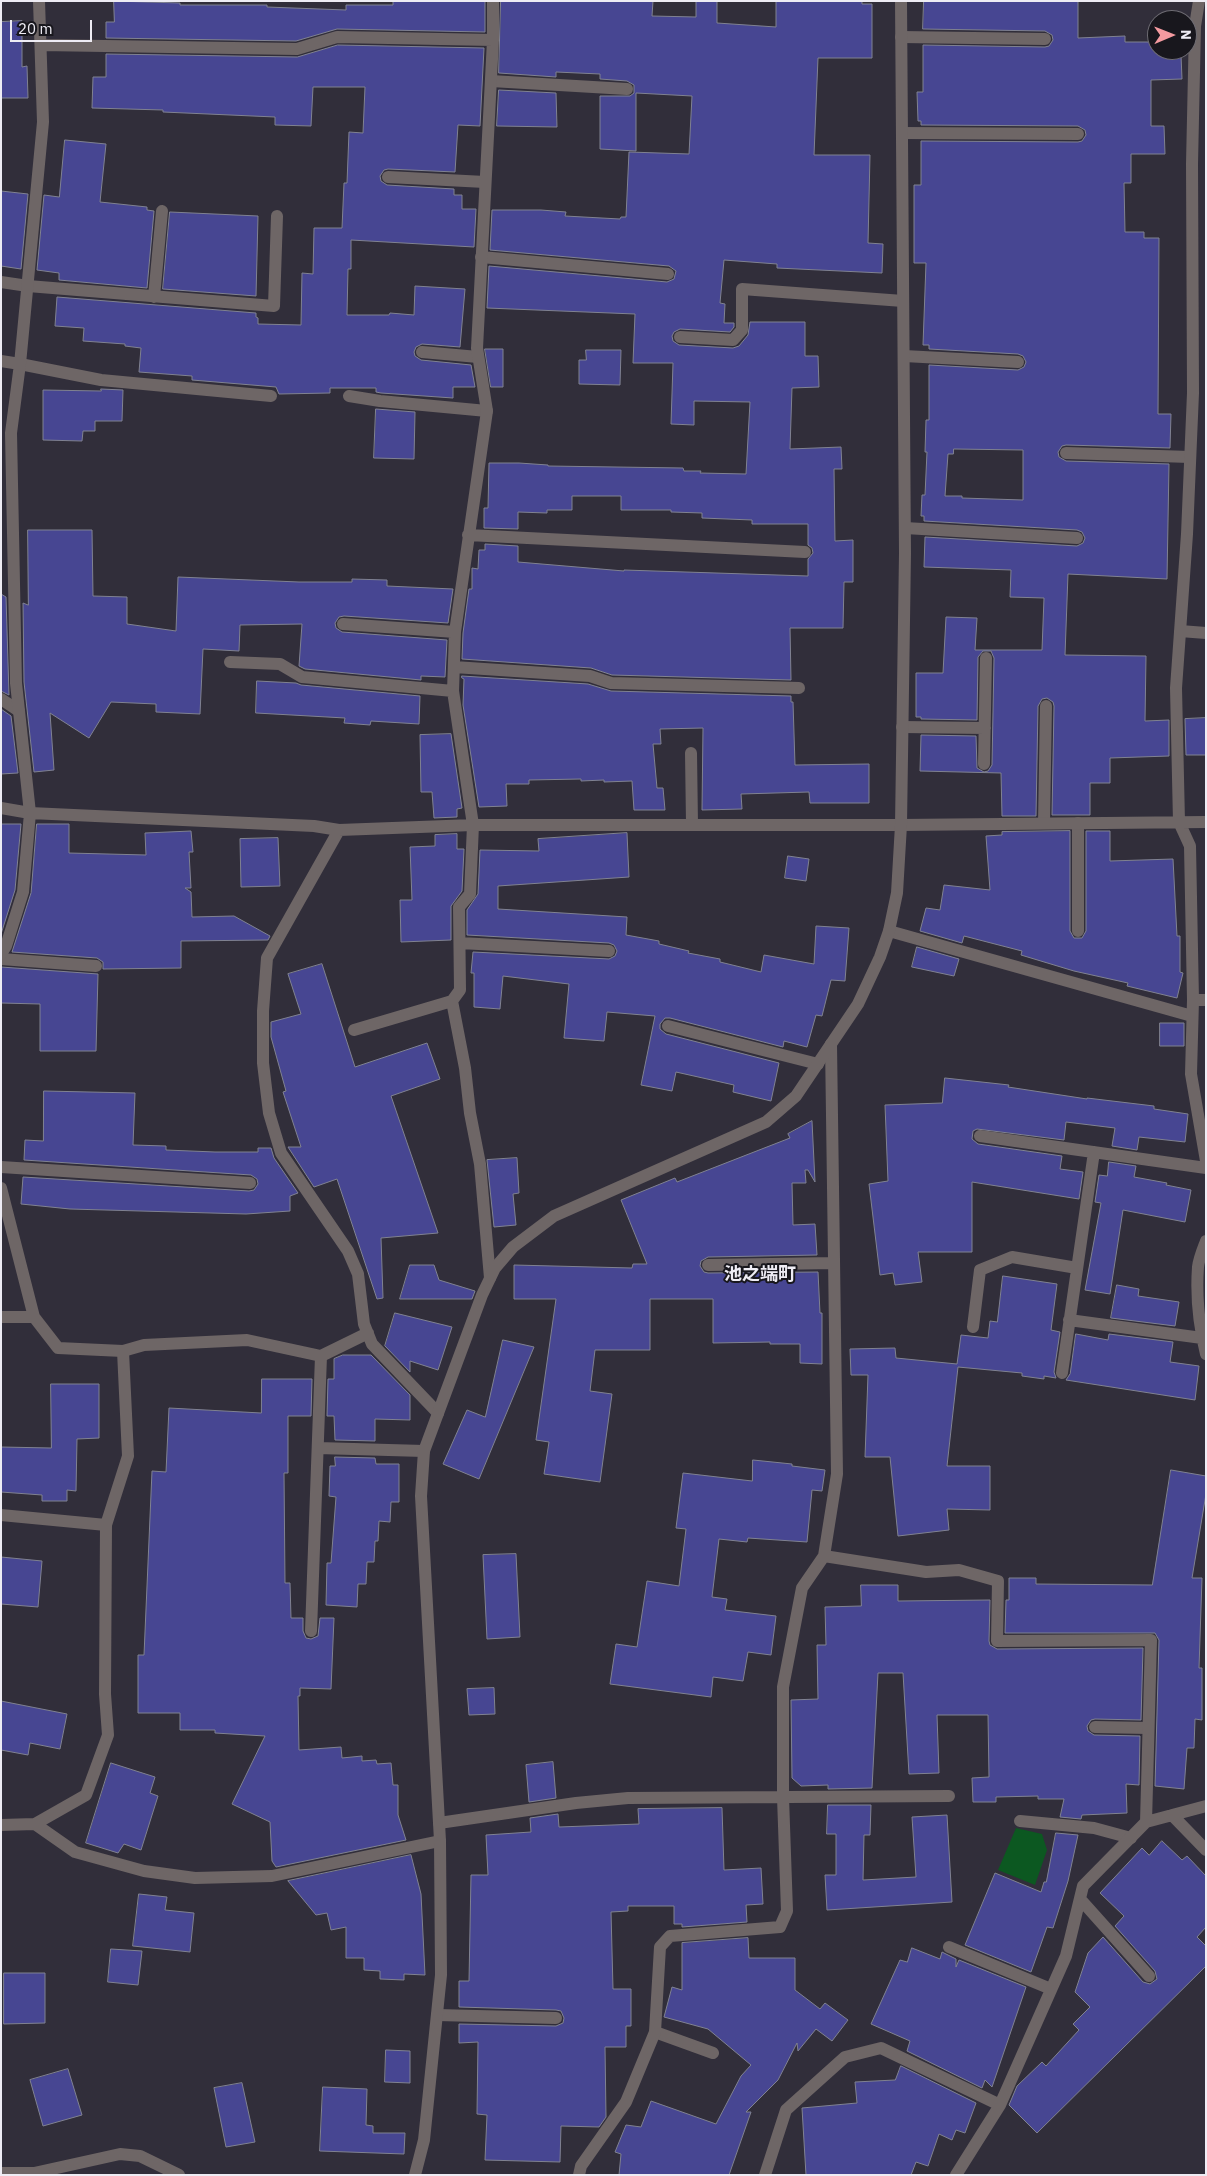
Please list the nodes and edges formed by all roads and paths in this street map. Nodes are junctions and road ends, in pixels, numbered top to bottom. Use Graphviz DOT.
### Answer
graph roads {
  1 [pos="39,1"];
  2 [pos="493,1"];
  3 [pos="901,1"];
  4 [pos="1199,1"];
  5 [pos="901,37"];
  6 [pos="1045,39"];
  7 [pos="493,40"];
  8 [pos="41,46"];
  9 [pos="490,81"];
  10 [pos="627,89"];
  11 [pos="902,133"];
  12 [pos="1078,134"];
  13 [pos="388,177"];
  14 [pos="486,182"];
  15 [pos="162,211"];
  16 [pos="276,216"];
  17 [pos="481,258"];
  18 [pos="668,274"];
  19 [pos="1,282"];
  20 [pos="28,286"];
  21 [pos="154,297"];
  22 [pos="903,301"];
  23 [pos="680,337"];
  24 [pos="422,352"];
  25 [pos="904,356"];
  26 [pos="478,357"];
  27 [pos="1,361"];
  28 [pos="1018,362"];
  29 [pos="20,364"];
  30 [pos="270,396"];
  31 [pos="349,396"];
  32 [pos="487,410"];
  33 [pos="1066,453"];
  34 [pos="1190,457"];
  35 [pos="7,528"];
  36 [pos="905,528"];
  37 [pos="468,535"];
  38 [pos="1077,538"];
  39 [pos="805,552"];
  40 [pos="343,624"];
  41 [pos="1180,631"];
  42 [pos="455,632"];
  43 [pos="1206,633"];
  44 [pos="986,658"];
  45 [pos="230,662"];
  46 [pos="454,667"];
  47 [pos="799,688"];
  48 [pos="453,691"];
  49 [pos="1,699"];
  50 [pos="1046,706"];
  51 [pos="19,711"];
  52 [pos="902,727"];
  53 [pos="985,728"];
  54 [pos="691,754"];
  55 [pos="984,764"];
  56 [pos="1,808"];
  57 [pos="30,813"];
  58 [pos="1179,822"];
  59 [pos="1206,822"];
  60 [pos="1044,823"];
  61 [pos="1078,823"];
  62 [pos="473,824"];
  63 [pos="692,824"];
  64 [pos="901,824"];
  65 [pos="339,830"];
  66 [pos="889,931"];
  67 [pos="1078,931"];
  68 [pos="460,943"];
  69 [pos="609,951"];
  70 [pos="1,954"];
  71 [pos="1,959"];
  72 [pos="96,966"];
  73 [pos="1199,1000"];
  74 [pos="452,1001"];
  75 [pos="1192,1016"];
  76 [pos="668,1026"];
  77 [pos="354,1030"];
  78 [pos="831,1044"];
  79 [pos="818,1064"];
  80 [pos="1202,1125"];
  81 [pos="980,1136"];
  82 [pos="1094,1152"];
  83 [pos="1206,1161"];
  84 [pos="1,1167"];
  85 [pos="1206,1168"];
  86 [pos="250,1183"];
  87 [pos="1,1188"];
  88 [pos="1206,1240"];
  89 [pos="834,1264"];
  90 [pos="708,1265"];
  91 [pos="1077,1268"];
  92 [pos="490,1278"];
  93 [pos="1,1317"];
  94 [pos="34,1317"];
  95 [pos="1070,1320"];
  96 [pos="973,1327"];
  97 [pos="368,1333"];
  98 [pos="1202,1338"];
  99 [pos="123,1351"];
  100 [pos="1206,1354"];
  101 [pos="321,1356"];
  102 [pos="1062,1373"];
  103 [pos="438,1413"];
  104 [pos="318,1448"];
  105 [pos="424,1451"];
  106 [pos="1,1515"];
  107 [pos="106,1525"];
  108 [pos="824,1556"];
  109 [pos="311,1631"];
  110 [pos="1095,1727"];
  111 [pos="1148,1728"];
  112 [pos="949,1796"];
  113 [pos="783,1797"];
  114 [pos="1206,1806"];
  115 [pos="1172,1815"];
  116 [pos="1020,1821"];
  117 [pos="1146,1822"];
  118 [pos="439,1823"];
  119 [pos="35,1824"];
  120 [pos="1,1825"];
  121 [pos="1131,1838"];
  122 [pos="440,1841"];
  123 [pos="1206,1850"];
  124 [pos="1081,1900"];
  125 [pos="949,1947"];
  126 [pos="1149,1976"];
  127 [pos="1051,1989"];
  128 [pos="438,2014"];
  129 [pos="556,2018"];
  130 [pos="655,2032"];
  131 [pos="713,2053"];
  132 [pos="1000,2105"];
  133 [pos="1,2173"];
  134 [pos="179,2175"];
  135 [pos="415,2175"];
  136 [pos="579,2175"];
  137 [pos="765,2175"];
  138 [pos="956,2175"];
  1 -- 8 [label="street"];
  2 -- 7 [label="street"];
  3 -- 5 [label="street"];
  4 -- 34 [label="street"];
  5 -- 6 [label="street"];
  5 -- 11 [label="street"];
  7 -- 8 [label="street"];
  7 -- 9 [label="street"];
  8 -- 20 [label="street"];
  9 -- 10 [label="street"];
  9 -- 14 [label="street"];
  11 -- 12 [label="street"];
  11 -- 22 [label="street"];
  13 -- 14 [label="street"];
  14 -- 17 [label="street"];
  15 -- 21 [label="street"];
  16 -- 21 [label="street"];
  17 -- 18 [label="street"];
  17 -- 26 [label="street"];
  19 -- 20 [label="street"];
  20 -- 21 [label="street"];
  20 -- 29 [label="street"];
  22 -- 23 [label="street"];
  22 -- 25 [label="street"];
  24 -- 26 [label="street"];
  25 -- 28 [label="street"];
  25 -- 36 [label="street"];
  26 -- 32 [label="street"];
  27 -- 29 [label="street"];
  29 -- 30 [label="street"];
  29 -- 35 [label="street"];
  31 -- 32 [label="street"];
  32 -- 37 [label="street"];
  33 -- 34 [label="street"];
  34 -- 41 [label="street"];
  35 -- 51 [label="street"];
  36 -- 38 [label="street"];
  36 -- 52 [label="street"];
  37 -- 39 [label="street"];
  37 -- 42 [label="street"];
  40 -- 42 [label="street"];
  41 -- 43 [label="street"];
  41 -- 58 [label="street"];
  42 -- 46 [label="street"];
  44 -- 53 [label="street"];
  45 -- 48 [label="street"];
  46 -- 47 [label="street"];
  46 -- 48 [label="street"];
  48 -- 62 [label="street"];
  49 -- 51 [label="street"];
  50 -- 60 [label="street"];
  51 -- 57 [label="street"];
  52 -- 53 [label="street"];
  52 -- 64 [label="street"];
  53 -- 55 [label="street"];
  54 -- 63 [label="street"];
  56 -- 57 [label="street"];
  57 -- 65 [label="street"];
  57 -- 70 [label="street"];
  58 -- 59 [label="street"];
  58 -- 61 [label="street"];
  58 -- 73 [label="street"];
  60 -- 61 [label="street"];
  60 -- 64 [label="street"];
  61 -- 67 [label="street"];
  62 -- 63 [label="street"];
  62 -- 65 [label="street"];
  62 -- 68 [label="street"];
  63 -- 64 [label="street"];
  64 -- 66 [label="street"];
  65 -- 97 [label="street"];
  66 -- 75 [label="street"];
  66 -- 78 [label="street"];
  68 -- 69 [label="street"];
  68 -- 74 [label="street"];
  71 -- 72 [label="street"];
  73 -- 75 [label="street"];
  74 -- 77 [label="street"];
  74 -- 92 [label="street"];
  75 -- 80 [label="street"];
  76 -- 79 [label="street"];
  78 -- 79 [label="street"];
  78 -- 89 [label="street"];
  79 -- 92 [label="street"];
  80 -- 83 [label="street"];
  81 -- 82 [label="street"];
  82 -- 85 [label="street"];
  82 -- 91 [label="street"];
  84 -- 86 [label="street"];
  87 -- 94 [label="street"];
  88 -- 98 [label="street"];
  89 -- 90 [label="street"];
  89 -- 108 [label="street"];
  91 -- 95 [label="street"];
  91 -- 96 [label="street"];
  92 -- 103 [label="street"];
  93 -- 94 [label="street"];
  94 -- 99 [label="street"];
  95 -- 98 [label="street"];
  95 -- 102 [label="street"];
  97 -- 101 [label="street"];
  97 -- 103 [label="street"];
  98 -- 100 [label="street"];
  99 -- 101 [label="street"];
  99 -- 107 [label="street"];
  101 -- 104 [label="street"];
  103 -- 105 [label="street"];
  104 -- 105 [label="street"];
  104 -- 109 [label="street"];
  105 -- 118 [label="street"];
  106 -- 107 [label="street"];
  107 -- 119 [label="street"];
  108 -- 111 [label="street"];
  108 -- 113 [label="street"];
  110 -- 111 [label="street"];
  111 -- 117 [label="street"];
  112 -- 113 [label="street"];
  113 -- 118 [label="street"];
  113 -- 130 [label="street"];
  114 -- 115 [label="street"];
  115 -- 117 [label="street"];
  115 -- 123 [label="street"];
  116 -- 121 [label="street"];
  117 -- 121 [label="street"];
  118 -- 122 [label="street"];
  119 -- 120 [label="street"];
  119 -- 122 [label="street"];
  121 -- 124 [label="street"];
  122 -- 128 [label="street"];
  124 -- 126 [label="street"];
  124 -- 127 [label="street"];
  125 -- 127 [label="street"];
  127 -- 132 [label="street"];
  128 -- 129 [label="street"];
  128 -- 135 [label="street"];
  130 -- 131 [label="street"];
  130 -- 136 [label="street"];
  132 -- 137 [label="street"];
  132 -- 138 [label="street"];
  133 -- 134 [label="street"];
}
